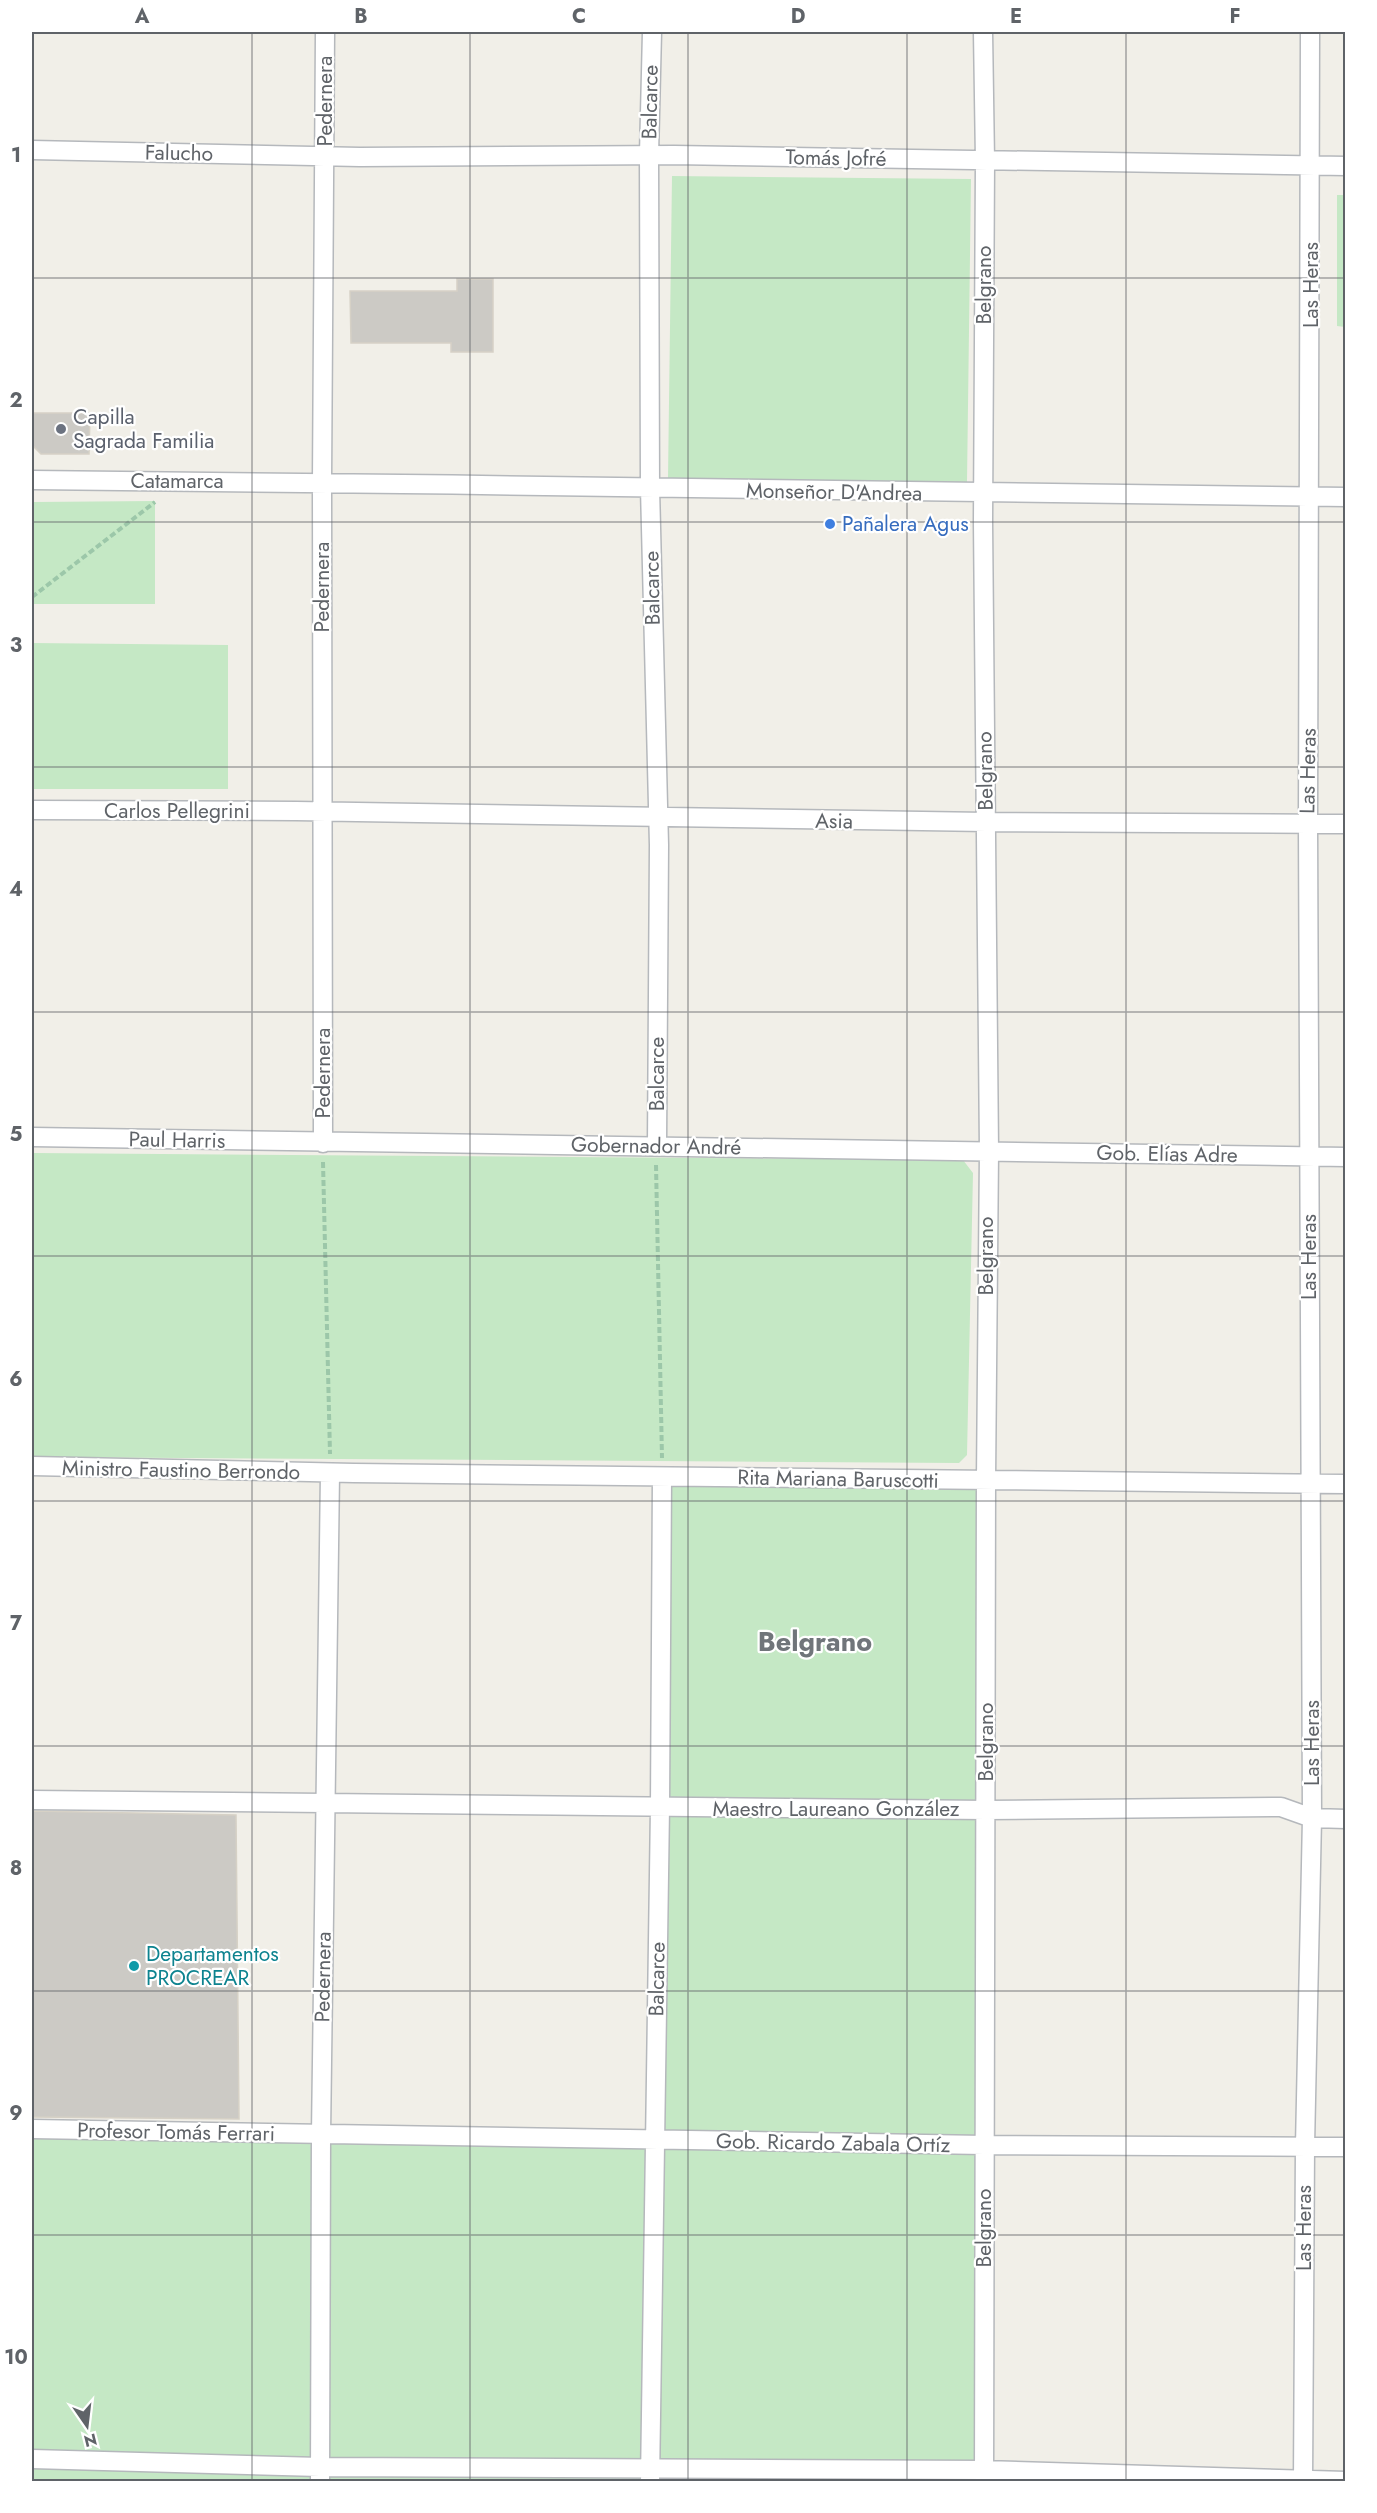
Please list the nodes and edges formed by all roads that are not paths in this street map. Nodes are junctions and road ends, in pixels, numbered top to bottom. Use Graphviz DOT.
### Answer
graph roads {
  1 [pos="325,32"];
  2 [pos="652,32"];
  3 [pos="983,32"];
  4 [pos="1310,32"];
  5 [pos="32,150"];
  6 [pos="649,154"];
  7 [pos="326,156"];
  8 [pos="985,161"];
  9 [pos="1311,166"];
  10 [pos="1346,166"];
  11 [pos="32,480"];
  12 [pos="322,482"];
  13 [pos="650,488"];
  14 [pos="983,494"];
  15 [pos="1311,497"];
  16 [pos="1346,497"];
  17 [pos="32,810"];
  18 [pos="322,812"];
  19 [pos="658,818"];
  20 [pos="986,822"];
  21 [pos="1308,823"];
  22 [pos="1346,824"];
  23 [pos="32,1137"];
  24 [pos="323,1143"];
  25 [pos="657,1145"];
  26 [pos="989,1150"];
  27 [pos="1309,1157"];
  28 [pos="1346,1157"];
  29 [pos="32,1466"];
  30 [pos="330,1473"];
  31 [pos="662,1477"];
  32 [pos="986,1480"];
  33 [pos="1310,1484"];
  34 [pos="1346,1484"];
  35 [pos="32,1800"];
  36 [pos="325,1802"];
  37 [pos="660,1808"];
  38 [pos="986,1810"];
  39 [pos="1312,1818"];
  40 [pos="1346,1819"];
  41 [pos="32,2129"];
  42 [pos="321,2135"];
  43 [pos="654,2140"];
  44 [pos="984,2145"];
  45 [pos="1305,2146"];
  46 [pos="1346,2147"];
  47 [pos="32,2459"];
  48 [pos="320,2474"];
  49 [pos="650,2475"];
  50 [pos="984,2476"];
  51 [pos="1303,2481"];
  52 [pos="1346,2481"];
  1 -- 7 [label="street, Pedernera"];
  2 -- 6 [label="street, Balcarce"];
  3 -- 8 [label="street, Belgrano"];
  4 -- 9 [label="street, Las Heras"];
  5 -- 7 [label="street, Falucho"];
  6 -- 7 [label="street, Tomás Jofré"];
  6 -- 8 [label="street, Tomás Jofré"];
  6 -- 13 [label="street, Balcarce"];
  7 -- 12 [label="street, Pedernera"];
  8 -- 9 [label="street, Tomás Jofré"];
  8 -- 14 [label="street, Belgrano"];
  9 -- 10 [label="street, Tomás Jofré"];
  9 -- 15 [label="street, Las Heras"];
  11 -- 12 [label="street, Catamarca"];
  12 -- 13 [label="street, Monseñor D'Andrea"];
  12 -- 18 [label="street, Pedernera"];
  13 -- 14 [label="street, Monseñor D'Andrea"];
  13 -- 19 [label="street, Balcarce"];
  14 -- 15 [label="street, Monseñor D'Andrea"];
  14 -- 20 [label="street, Belgrano"];
  15 -- 16 [label="street, Monseñor D'Andrea"];
  15 -- 21 [label="street, Las Heras"];
  17 -- 18 [label="street, Carlos Pellegrini"];
  18 -- 19 [label="street, Asia"];
  18 -- 24 [label="street, Pedernera"];
  19 -- 20 [label="street, Asia"];
  19 -- 25 [label="street, Balcarce"];
  20 -- 21 [label="street, Asia"];
  20 -- 26 [label="street, Belgrano"];
  21 -- 22 [label="street, Asia"];
  21 -- 27 [label="street, Las Heras"];
  23 -- 24 [label="street, Paul Harris"];
  24 -- 25 [label="street, Gobernador André"];
  25 -- 26 [label="street, Gobernador André"];
  26 -- 27 [label="street, Gob. Elías Adre"];
  26 -- 32 [label="street, Belgrano"];
  27 -- 28 [label="street, Gob. Elías Adre"];
  27 -- 33 [label="street, Las Heras"];
  29 -- 30 [label="street, Ministro Faustino Berrondo"];
  30 -- 31 [label="street, Rita Mariana Baruscotti"];
  30 -- 36 [label="street, Pedernera"];
  31 -- 32 [label="street, Rita Mariana Baruscotti"];
  31 -- 37 [label="street, Balcarce"];
  32 -- 33 [label="street, Rita Mariana Baruscotti"];
  32 -- 38 [label="street, Belgrano"];
  33 -- 34 [label="street, Rita Mariana Baruscotti"];
  33 -- 39 [label="street, Las Heras"];
  35 -- 36 [label="street, Maestro Laureano González"];
  36 -- 37 [label="street, Maestro Laureano González"];
  36 -- 42 [label="street, Pedernera"];
  37 -- 38 [label="street, Maestro Laureano González"];
  37 -- 43 [label="street, Balcarce"];
  38 -- 39 [label="street, Maestro Laureano González"];
  38 -- 44 [label="street, Belgrano"];
  39 -- 40 [label="street, Maestro Laureano González"];
  39 -- 45 [label="street, Las Heras"];
  41 -- 42 [label="street, Profesor Tomás Ferrari"];
  42 -- 43 [label="street, Gob. Ricardo Zabala Ortíz"];
  42 -- 48 [label="street, Pedernera"];
  43 -- 44 [label="street, Gob. Ricardo Zabala Ortíz"];
  43 -- 49 [label="street, Balcarce"];
  44 -- 45 [label="street, Gob. Ricardo Zabala Ortíz"];
  44 -- 50 [label="street, Belgrano"];
  45 -- 46 [label="street, Gob. Ricardo Zabala Ortíz"];
  45 -- 51 [label="street, Las Heras"];
  47 -- 48 [label="street"];
  48 -- 49 [label="street"];
  49 -- 50 [label="street"];
  50 -- 51 [label="street"];
  51 -- 52 [label="street"];
}
